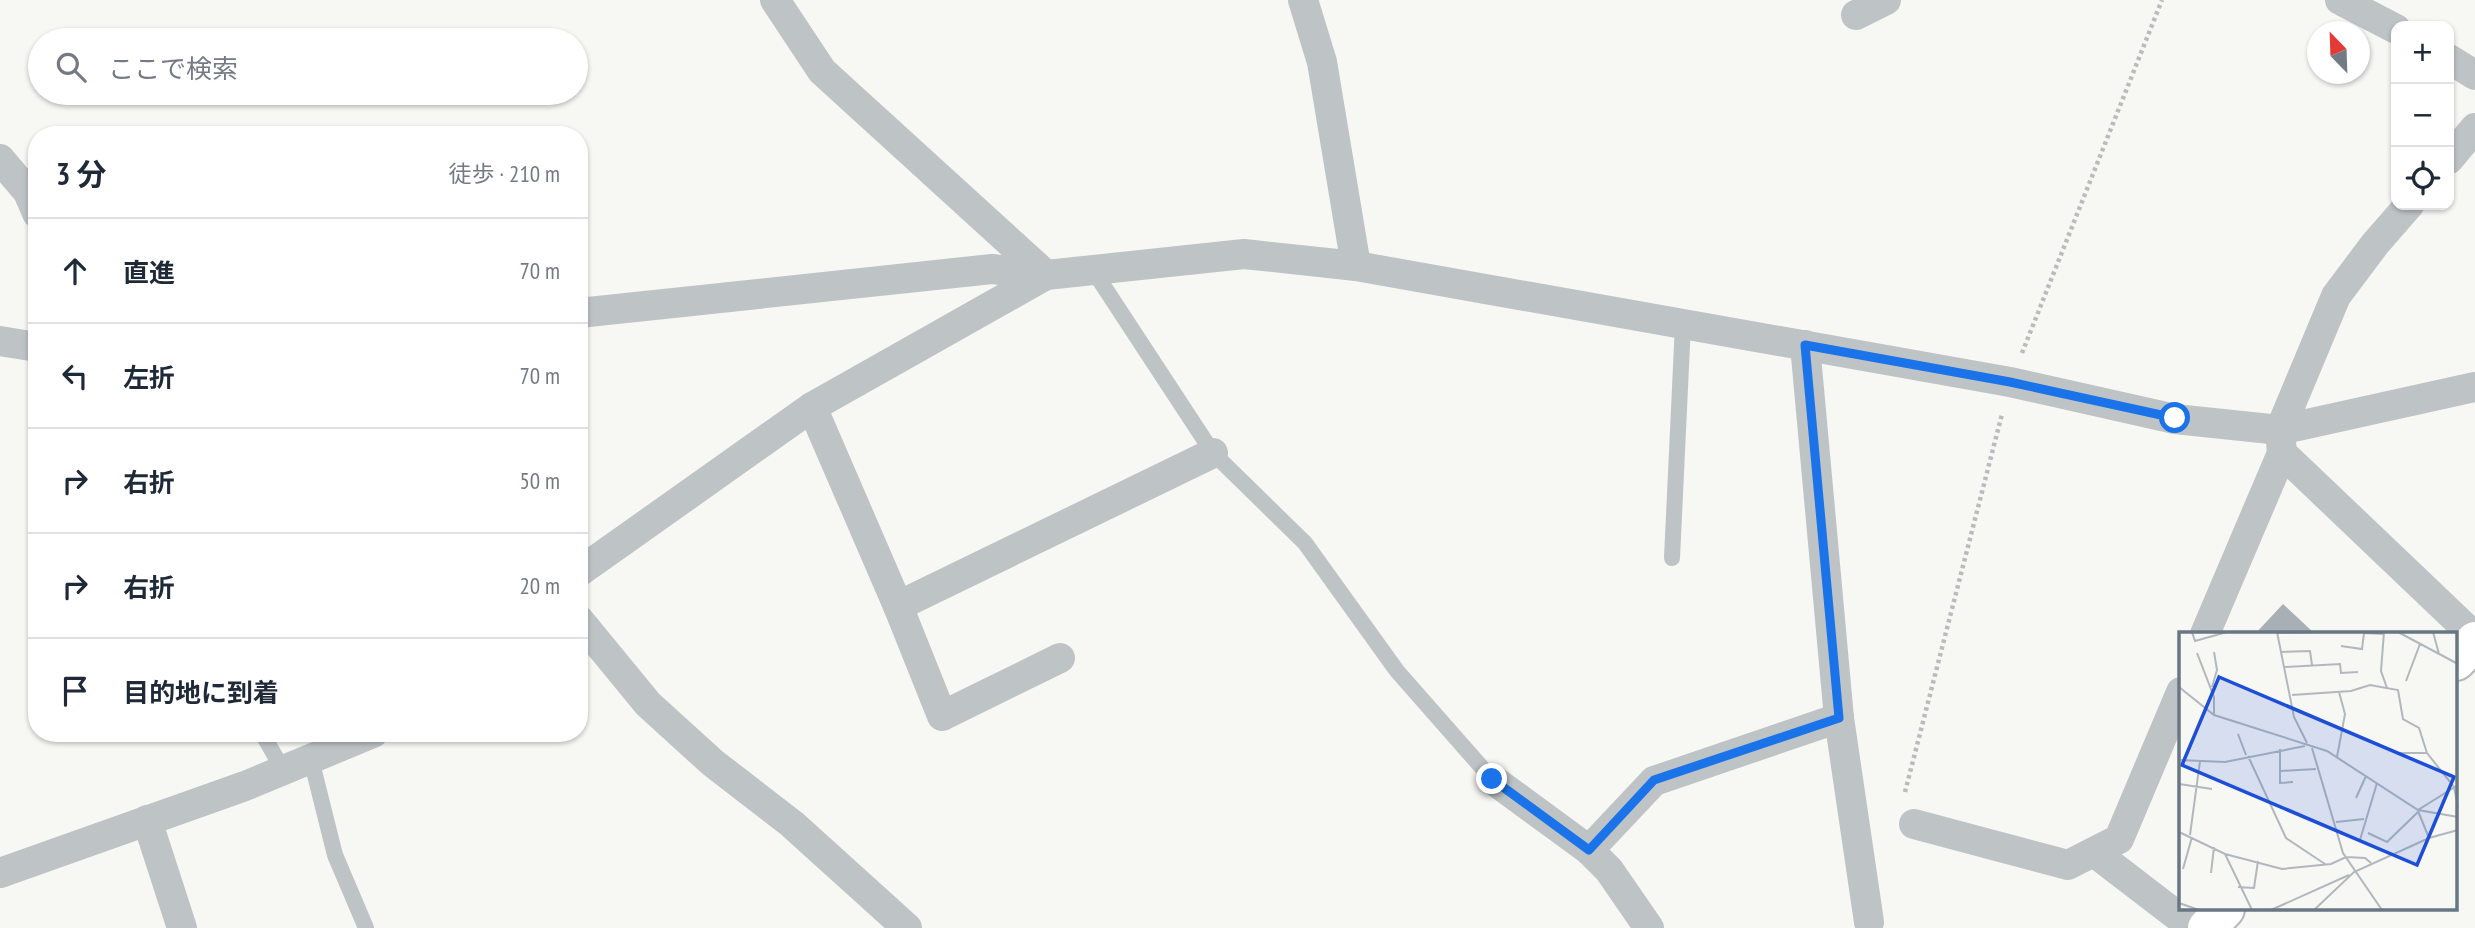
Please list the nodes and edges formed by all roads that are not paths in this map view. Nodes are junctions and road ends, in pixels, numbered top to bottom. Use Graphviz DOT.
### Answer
graph roads {
  1 [pos="775,0"];
  2 [pos="1303,0"];
  3 [pos="1886,0"];
  4 [pos="2340,0"];
  5 [pos="1856,15"];
  6 [pos="2391,26"];
  7 [pos="2454,62"];
  8 [pos="2475,75"];
  9 [pos="2475,128"];
  10 [pos="2454,153"];
  11 [pos="0,159"];
  12 [pos="28,192"];
  13 [pos="2405,210"];
  14 [pos="1356,267"];
  15 [pos="1093,270"];
  16 [pos="1046,275"];
  17 [pos="588,312"];
  18 [pos="1683,324"];
  19 [pos="0,341"];
  20 [pos="1805,345"];
  21 [pos="28,346"];
  22 [pos="2475,387"];
  23 [pos="812,407"];
  24 [pos="2281,442"];
  25 [pos="1213,453"];
  26 [pos="1672,558"];
  27 [pos="588,566"];
  28 [pos="898,606"];
  29 [pos="588,631"];
  30 [pos="2206,632"];
  31 [pos="2475,639"];
  32 [pos="1060,658"];
  33 [pos="2458,660"];
  34 [pos="2179,697"];
  35 [pos="1839,718"];
  36 [pos="267,742"];
  37 [pos="352,742"];
  38 [pos="311,759"];
  39 [pos="283,770"];
  40 [pos="1492,779"];
  41 [pos="1909,811"];
  42 [pos="146,820"];
  43 [pos="1589,850"];
  44 [pos="2094,852"];
  45 [pos="0,873"];
  46 [pos="2223,911"];
  47 [pos="1869,922"];
  48 [pos="182,928"];
  49 [pos="366,928"];
  50 [pos="907,928"];
  51 [pos="1649,928"];
  52 [pos="2193,928"];
  53 [pos="2207,928"];
  1 -- 16 [label="street"];
  2 -- 14 [label="street"];
  3 -- 5 [label="street"];
  4 -- 6 [label="street"];
  7 -- 8 [label="street"];
  9 -- 10 [label="street"];
  11 -- 12 [label="street"];
  13 -- 24 [label="street"];
  14 -- 15 [label="street"];
  14 -- 18 [label="street"];
  15 -- 16 [label="street"];
  15 -- 25 [label="lane"];
  16 -- 17 [label="street"];
  16 -- 23 [label="street"];
  18 -- 20 [label="street"];
  18 -- 26 [label="lane"];
  19 -- 21 [label="street"];
  20 -- 24 [label="street"];
  20 -- 35 [label="street"];
  22 -- 24 [label="street"];
  23 -- 27 [label="street"];
  23 -- 28 [label="street"];
  24 -- 30 [label="street"];
  24 -- 31 [label="street"];
  25 -- 28 [label="street"];
  25 -- 40 [label="lane"];
  28 -- 32 [label="street"];
  29 -- 50 [label="street"];
  31 -- 33 [label="main road"];
  34 -- 44 [label="street"];
  35 -- 43 [label="street"];
  35 -- 47 [label="street"];
  36 -- 39 [label="lane"];
  37 -- 38 [label="street"];
  38 -- 39 [label="street"];
  38 -- 49 [label="lane"];
  39 -- 42 [label="street"];
  40 -- 43 [label="street"];
  41 -- 44 [label="street"];
  42 -- 45 [label="street"];
  42 -- 48 [label="street"];
  43 -- 51 [label="street"];
  44 -- 52 [label="street"];
  46 -- 53 [label="main road"];
}
